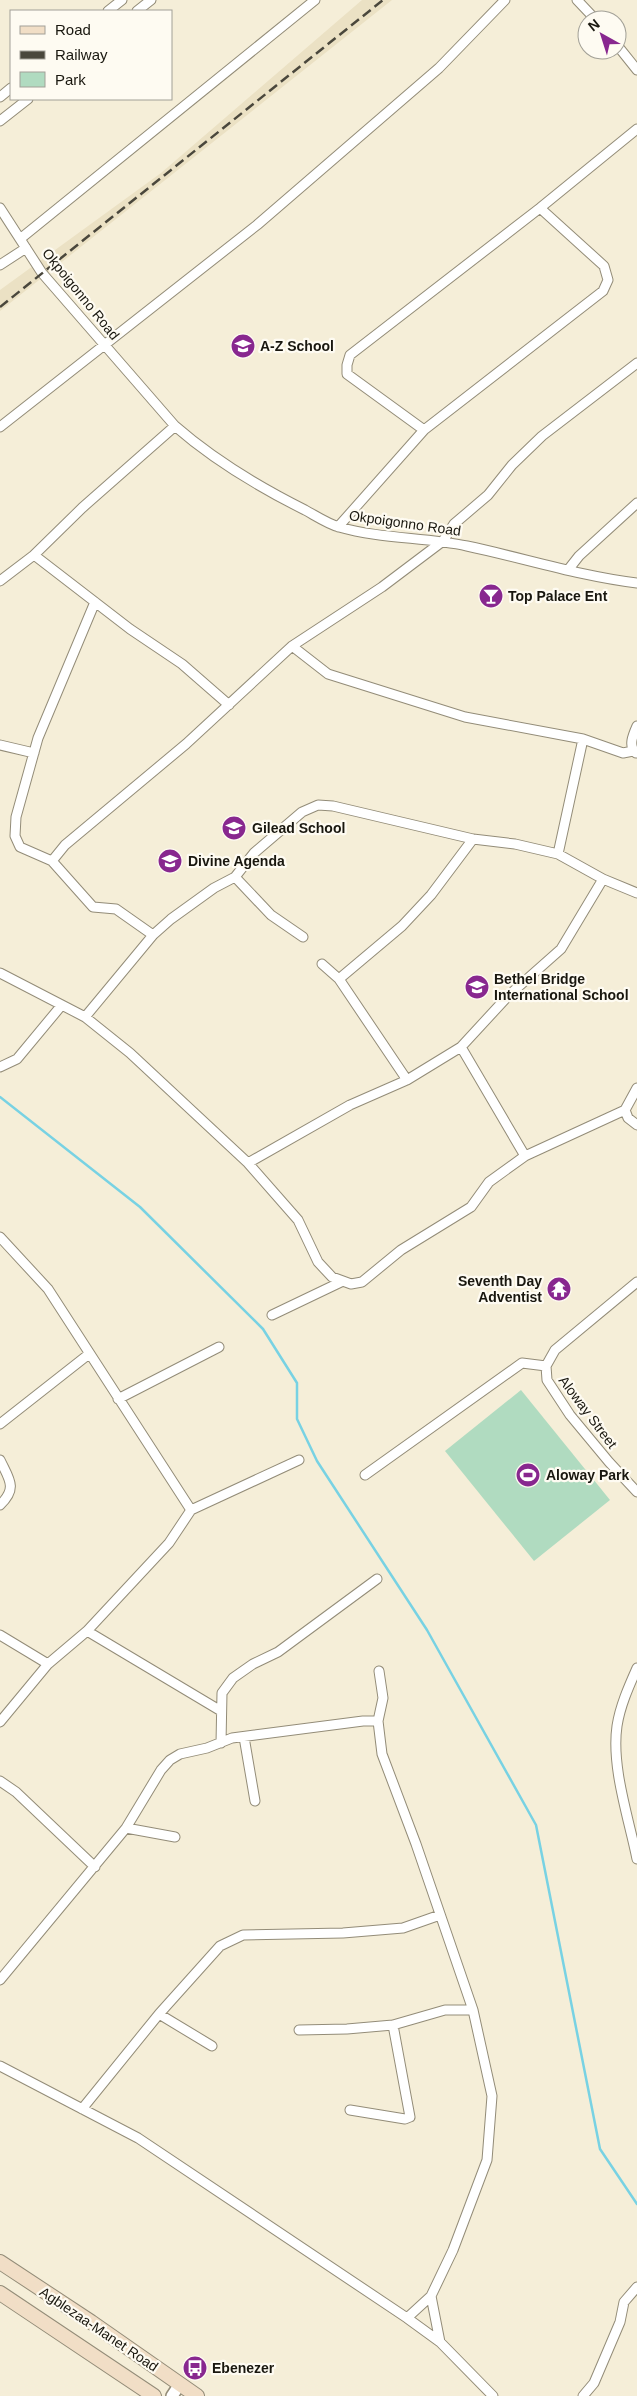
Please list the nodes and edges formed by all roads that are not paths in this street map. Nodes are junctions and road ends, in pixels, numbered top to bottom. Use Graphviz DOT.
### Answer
graph roads {
  1 [pos="122,0"];
  2 [pos="151,0"];
  3 [pos="316,0"];
  4 [pos="505,0"];
  5 [pos="577,0"];
  6 [pos="109,10"];
  7 [pos="138,10"];
  8 [pos="586,10"];
  9 [pos="627,58"];
  10 [pos="637,70"];
  11 [pos="10,89"];
  12 [pos="0,97"];
  13 [pos="27,100"];
  14 [pos="0,121"];
  15 [pos="637,129"];
  16 [pos="0,208"];
  17 [pos="540,208"];
  18 [pos="20,239"];
  19 [pos="26,248"];
  20 [pos="0,265"];
  21 [pos="104,345"];
  22 [pos="637,363"];
  23 [pos="175,426"];
  24 [pos="0,427"];
  25 [pos="424,430"];
  26 [pos="637,503"];
  27 [pos="338,527"];
  28 [pos="443,540"];
  29 [pos="34,555"];
  30 [pos="568,570"];
  31 [pos="0,582"];
  32 [pos="637,583"];
  33 [pos="95,602"];
  34 [pos="292,646"];
  35 [pos="229,706"];
  36 [pos="637,726"];
  37 [pos="583,739"];
  38 [pos="0,745"];
  39 [pos="34,753"];
  40 [pos="635,753"];
  41 [pos="473,840"];
  42 [pos="558,854"];
  43 [pos="52,861"];
  44 [pos="235,877"];
  45 [pos="603,879"];
  46 [pos="637,893"];
  47 [pos="153,935"];
  48 [pos="304,938"];
  49 [pos="322,964"];
  50 [pos="0,973"];
  51 [pos="339,979"];
  52 [pos="61,1006"];
  53 [pos="85,1017"];
  54 [pos="461,1046"];
  55 [pos="0,1067"];
  56 [pos="406,1080"];
  57 [pos="637,1088"];
  58 [pos="625,1110"];
  59 [pos="637,1125"];
  60 [pos="525,1156"];
  61 [pos="248,1163"];
  62 [pos="0,1237"];
  63 [pos="341,1282"];
  64 [pos="637,1282"];
  65 [pos="272,1315"];
  66 [pos="219,1347"];
  67 [pos="89,1354"];
  68 [pos="546,1366"];
  69 [pos="118,1400"];
  70 [pos="0,1424"];
  71 [pos="0,1460"];
  72 [pos="299,1460"];
  73 [pos="365,1475"];
  74 [pos="637,1492"];
  75 [pos="0,1505"];
  76 [pos="190,1510"];
  77 [pos="376,1579"];
  78 [pos="86,1631"];
  79 [pos="0,1636"];
  80 [pos="48,1664"];
  81 [pos="637,1668"];
  82 [pos="379,1671"];
  83 [pos="221,1711"];
  84 [pos="378,1721"];
  85 [pos="0,1722"];
  86 [pos="244,1737"];
  87 [pos="221,1743"];
  88 [pos="0,1781"];
  89 [pos="255,1801"];
  90 [pos="126,1828"];
  91 [pos="175,1837"];
  92 [pos="637,1859"];
  93 [pos="95,1867"];
  94 [pos="440,1915"];
  95 [pos="0,1980"];
  96 [pos="473,2010"];
  97 [pos="158,2014"];
  98 [pos="393,2025"];
  99 [pos="299,2030"];
  100 [pos="212,2046"];
  101 [pos="0,2066"];
  102 [pos="82,2108"];
  103 [pos="350,2110"];
  104 [pos="0,2262"];
  105 [pos="637,2287"];
  106 [pos="0,2293"];
  107 [pos="431,2296"];
  108 [pos="407,2318"];
  109 [pos="440,2342"];
  110 [pos="180,2384"];
  111 [pos="154,2396"];
  112 [pos="172,2396"];
  113 [pos="197,2396"];
  114 [pos="493,2396"];
  115 [pos="583,2396"];
  1 -- 6 [label="street"];
  2 -- 7 [label="street"];
  3 -- 18 [label="street"];
  4 -- 21 [label="street"];
  5 -- 8 [label="street"];
  9 -- 10 [label="street"];
  11 -- 12 [label="street"];
  13 -- 14 [label="street"];
  15 -- 17 [label="street"];
  16 -- 18 [label="street, Okpoigonno Road"];
  17 -- 25 [label="street"];
  17 -- 25 [label="street"];
  18 -- 19 [label="street, Okpoigonno Road"];
  19 -- 20 [label="street"];
  19 -- 21 [label="street, Okpoigonno Road"];
  21 -- 23 [label="street, Okpoigonno Road"];
  21 -- 24 [label="street"];
  22 -- 28 [label="street"];
  23 -- 27 [label="street, Okpoigonno Road"];
  23 -- 29 [label="street"];
  25 -- 27 [label="street"];
  26 -- 30 [label="street"];
  27 -- 28 [label="street, Okpoigonno Road"];
  28 -- 30 [label="street, Okpoigonno Road"];
  28 -- 34 [label="street"];
  29 -- 31 [label="street"];
  29 -- 33 [label="street"];
  30 -- 32 [label="street, Okpoigonno Road"];
  33 -- 35 [label="street"];
  33 -- 39 [label="street"];
  34 -- 35 [label="street"];
  34 -- 37 [label="street"];
  35 -- 43 [label="street"];
  36 -- 40 [label="street"];
  37 -- 40 [label="street"];
  37 -- 42 [label="street"];
  38 -- 39 [label="street"];
  39 -- 43 [label="street"];
  41 -- 42 [label="street"];
  41 -- 44 [label="street"];
  41 -- 51 [label="street"];
  42 -- 45 [label="street"];
  43 -- 47 [label="street"];
  44 -- 47 [label="street"];
  44 -- 48 [label="street"];
  45 -- 46 [label="street"];
  45 -- 54 [label="street"];
  47 -- 53 [label="street"];
  49 -- 51 [label="street"];
  50 -- 52 [label="street"];
  51 -- 56 [label="street"];
  52 -- 53 [label="street"];
  52 -- 55 [label="street"];
  53 -- 61 [label="street"];
  54 -- 56 [label="street"];
  54 -- 60 [label="street"];
  56 -- 61 [label="street"];
  57 -- 58 [label="street"];
  58 -- 59 [label="street"];
  58 -- 60 [label="street"];
  60 -- 63 [label="street"];
  61 -- 63 [label="street"];
  62 -- 67 [label="street"];
  63 -- 65 [label="street"];
  64 -- 68 [label="street"];
  66 -- 69 [label="street"];
  67 -- 69 [label="street"];
  67 -- 70 [label="street"];
  68 -- 73 [label="street"];
  68 -- 74 [label="street, Aloway Street"];
  69 -- 76 [label="street"];
  71 -- 75 [label="street"];
  72 -- 76 [label="street"];
  76 -- 78 [label="street"];
  77 -- 83 [label="street"];
  78 -- 80 [label="street"];
  78 -- 83 [label="street"];
  79 -- 80 [label="street"];
  80 -- 85 [label="street"];
  81 -- 92 [label="street"];
  82 -- 84 [label="street"];
  83 -- 87 [label="street"];
  84 -- 86 [label="street"];
  84 -- 94 [label="street"];
  86 -- 87 [label="street"];
  86 -- 89 [label="street"];
  87 -- 90 [label="street"];
  88 -- 93 [label="street"];
  90 -- 91 [label="street"];
  90 -- 93 [label="street"];
  93 -- 95 [label="street"];
  94 -- 96 [label="street"];
  94 -- 97 [label="street"];
  96 -- 98 [label="street"];
  96 -- 107 [label="street"];
  97 -- 100 [label="street"];
  97 -- 102 [label="street"];
  98 -- 99 [label="street"];
  98 -- 103 [label="street"];
  101 -- 102 [label="street"];
  102 -- 108 [label="street"];
  104 -- 110 [label="main road, Agblezaa-Manet Road"];
  105 -- 115 [label="street"];
  106 -- 111 [label="main road, Agblezaa-Manet Road"];
  107 -- 108 [label="street"];
  107 -- 109 [label="street"];
  108 -- 109 [label="street"];
  109 -- 114 [label="street"];
  110 -- 112 [label="street"];
  110 -- 113 [label="main road, Agblezaa-Manet Road"];
}
